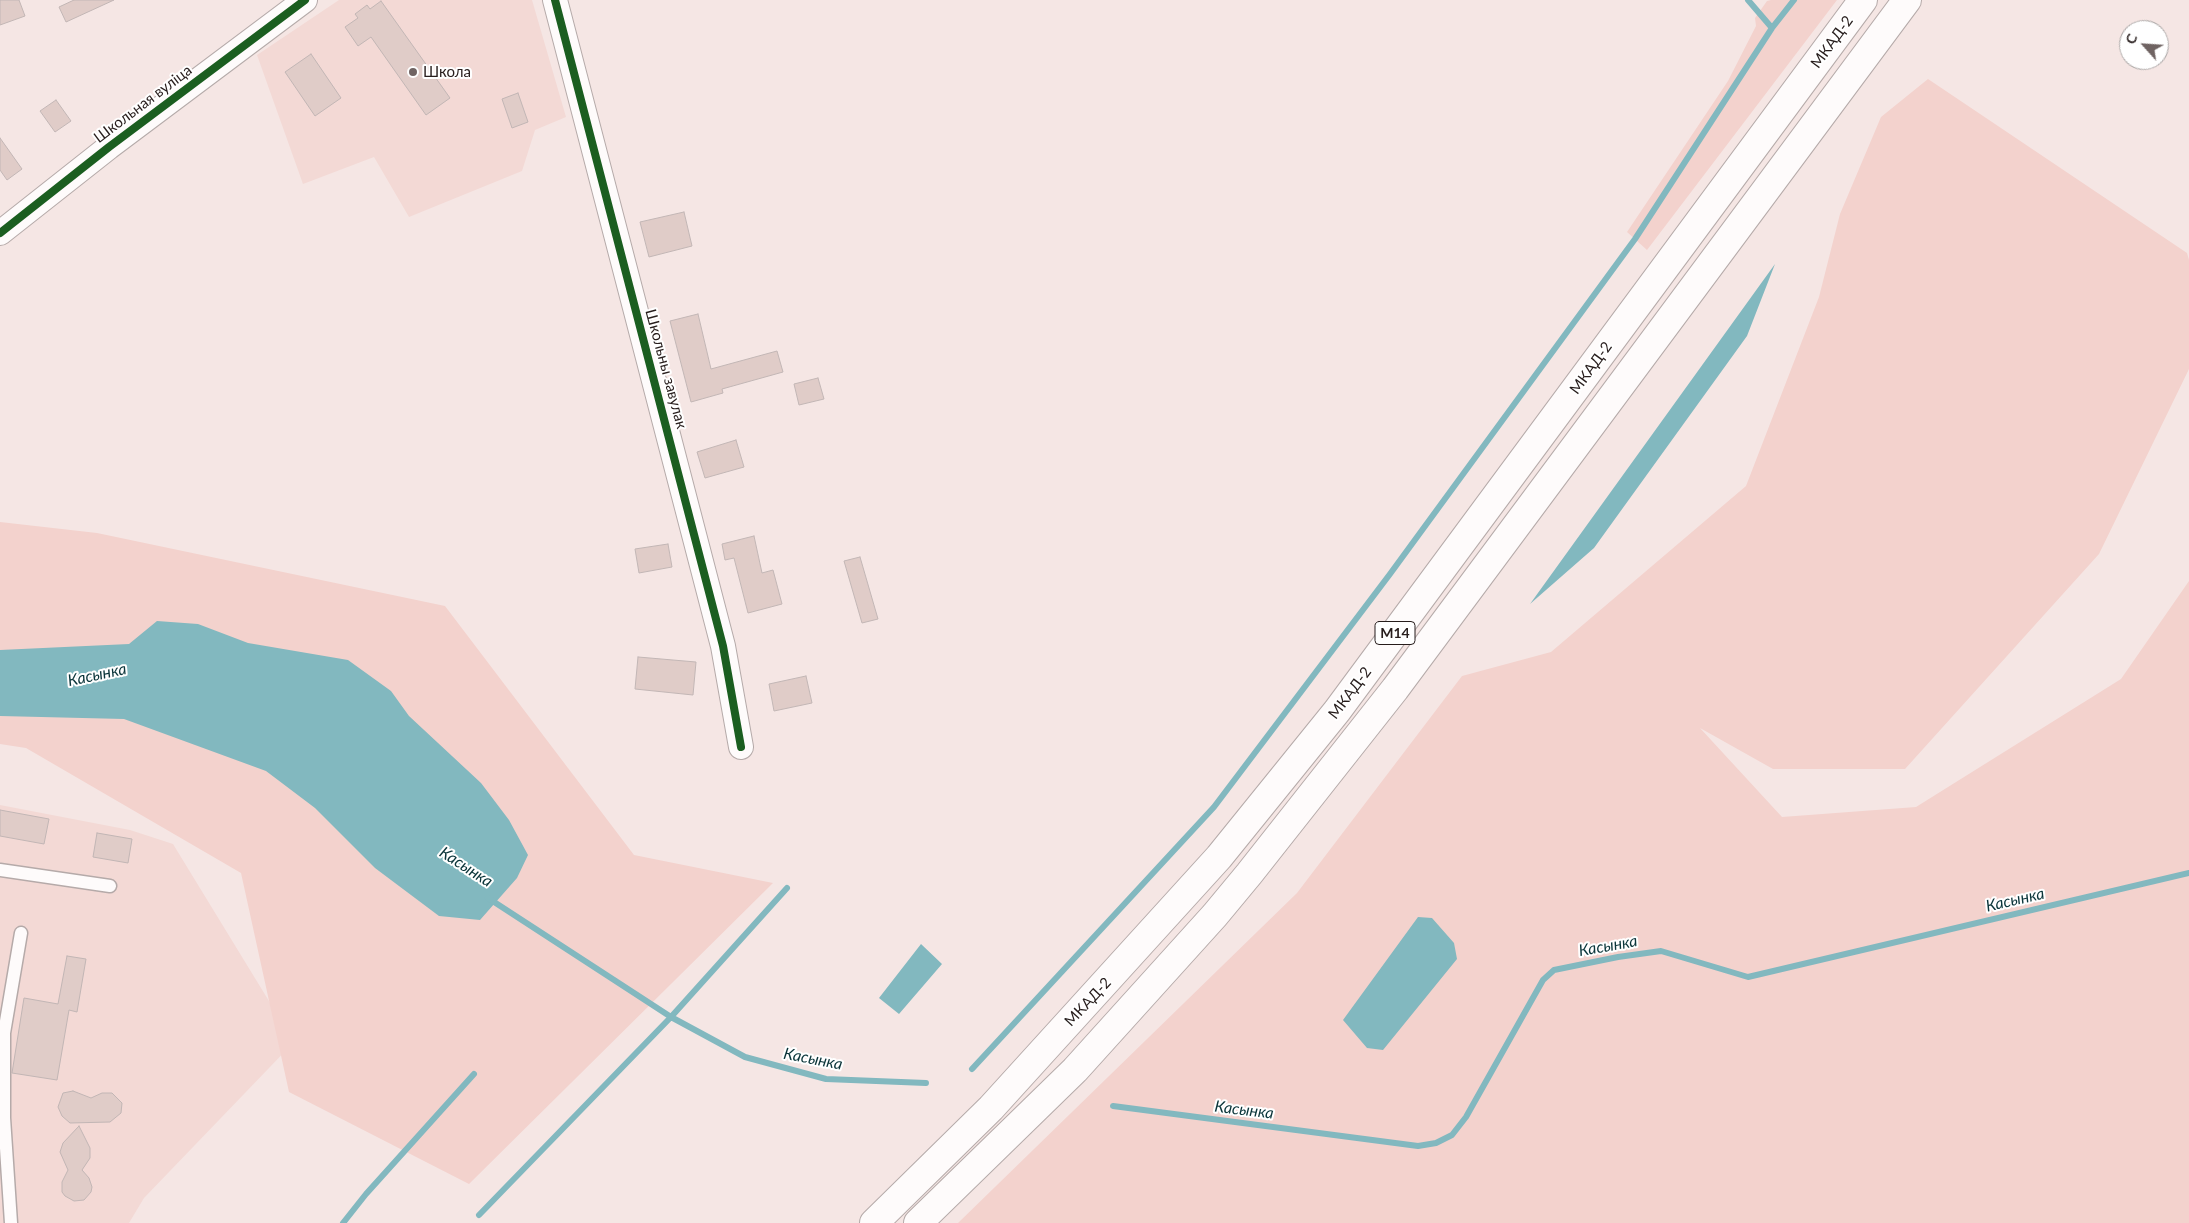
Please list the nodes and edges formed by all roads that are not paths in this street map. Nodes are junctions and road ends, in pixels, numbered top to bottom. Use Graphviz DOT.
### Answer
graph roads {
  1 [pos="305,0"];
  2 [pos="555,0"];
  3 [pos="1863,0"];
  4 [pos="1907,0"];
  5 [pos="0,233"];
  6 [pos="741,747"];
  7 [pos="0,870"];
  8 [pos="110,886"];
  9 [pos="21,933"];
  10 [pos="11,1223"];
  11 [pos="874,1223"];
  12 [pos="918,1223"];
  1 -- 5 [label="street, Школьная вуліца"];
  2 -- 6 [label="street, Школьны завулак"];
  3 -- 11 [label="highway, МКАД-2 / М14"];
  4 -- 12 [label="highway, М14"];
  7 -- 8 [label="lane"];
  9 -- 10 [label="lane"];
}
